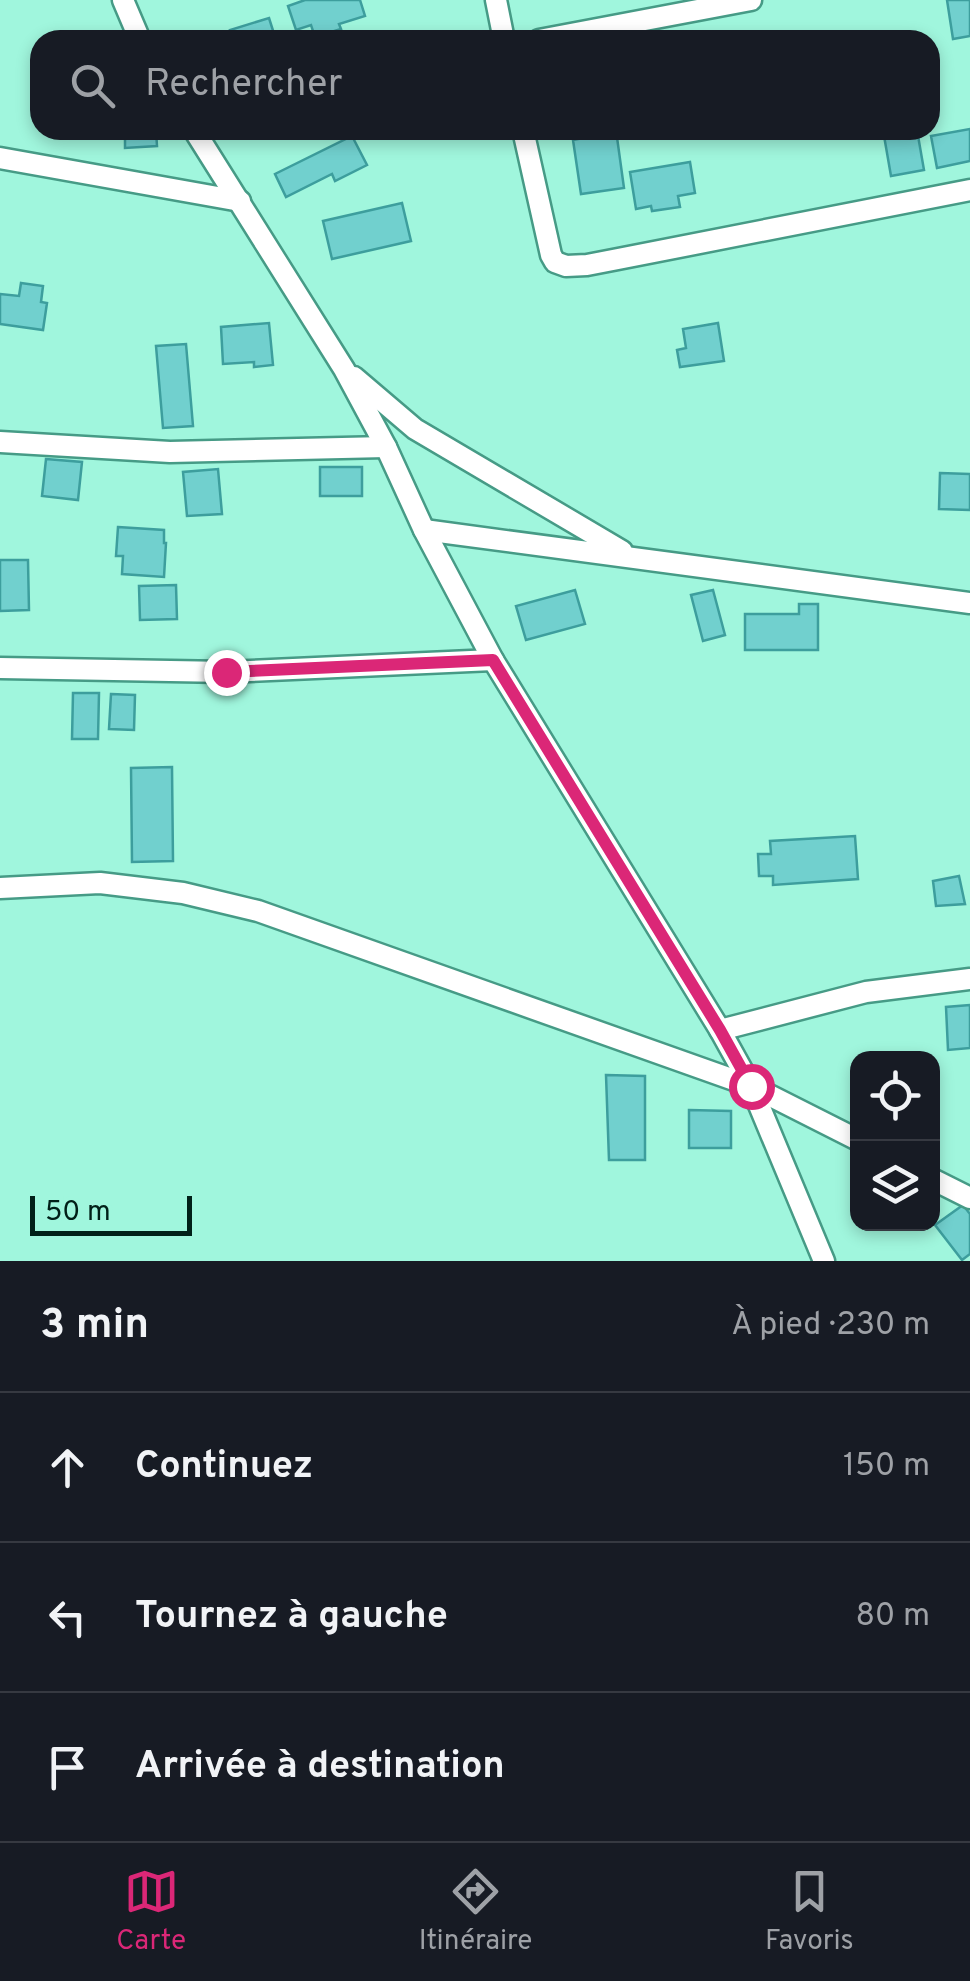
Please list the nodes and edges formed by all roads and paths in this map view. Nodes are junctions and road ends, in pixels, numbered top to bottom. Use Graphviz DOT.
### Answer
graph roads {
  1 [pos="123,0"];
  2 [pos="496,0"];
  3 [pos="750,0"];
  4 [pos="136,30"];
  5 [pos="502,30"];
  6 [pos="592,30"];
  7 [pos="201,140"];
  8 [pos="525,140"];
  9 [pos="0,158"];
  10 [pos="970,190"];
  11 [pos="240,200"];
  12 [pos="344,369"];
  13 [pos="0,442"];
  14 [pos="386,447"];
  15 [pos="424,530"];
  16 [pos="633,558"];
  17 [pos="970,603"];
  18 [pos="493,660"];
  19 [pos="0,668"];
  20 [pos="0,888"];
  21 [pos="970,978"];
  22 [pos="720,1030"];
  23 [pos="751,1086"];
  24 [pos="850,1136"];
  25 [pos="940,1182"];
  26 [pos="970,1198"];
  27 [pos="824,1261"];
  1 -- 4 [label="street"];
  2 -- 5 [label="street"];
  3 -- 6 [label="street"];
  7 -- 11 [label="street"];
  8 -- 10 [label="street"];
  9 -- 11 [label="street"];
  11 -- 12 [label="street"];
  12 -- 14 [label="street"];
  12 -- 16 [label="street"];
  13 -- 14 [label="street"];
  14 -- 15 [label="street"];
  15 -- 16 [label="street"];
  15 -- 18 [label="street"];
  16 -- 17 [label="street"];
  18 -- 19 [label="street"];
  18 -- 22 [label="street"];
  20 -- 23 [label="street"];
  21 -- 22 [label="street"];
  22 -- 23 [label="street"];
  23 -- 24 [label="street"];
  23 -- 27 [label="street"];
  25 -- 26 [label="street"];
}
